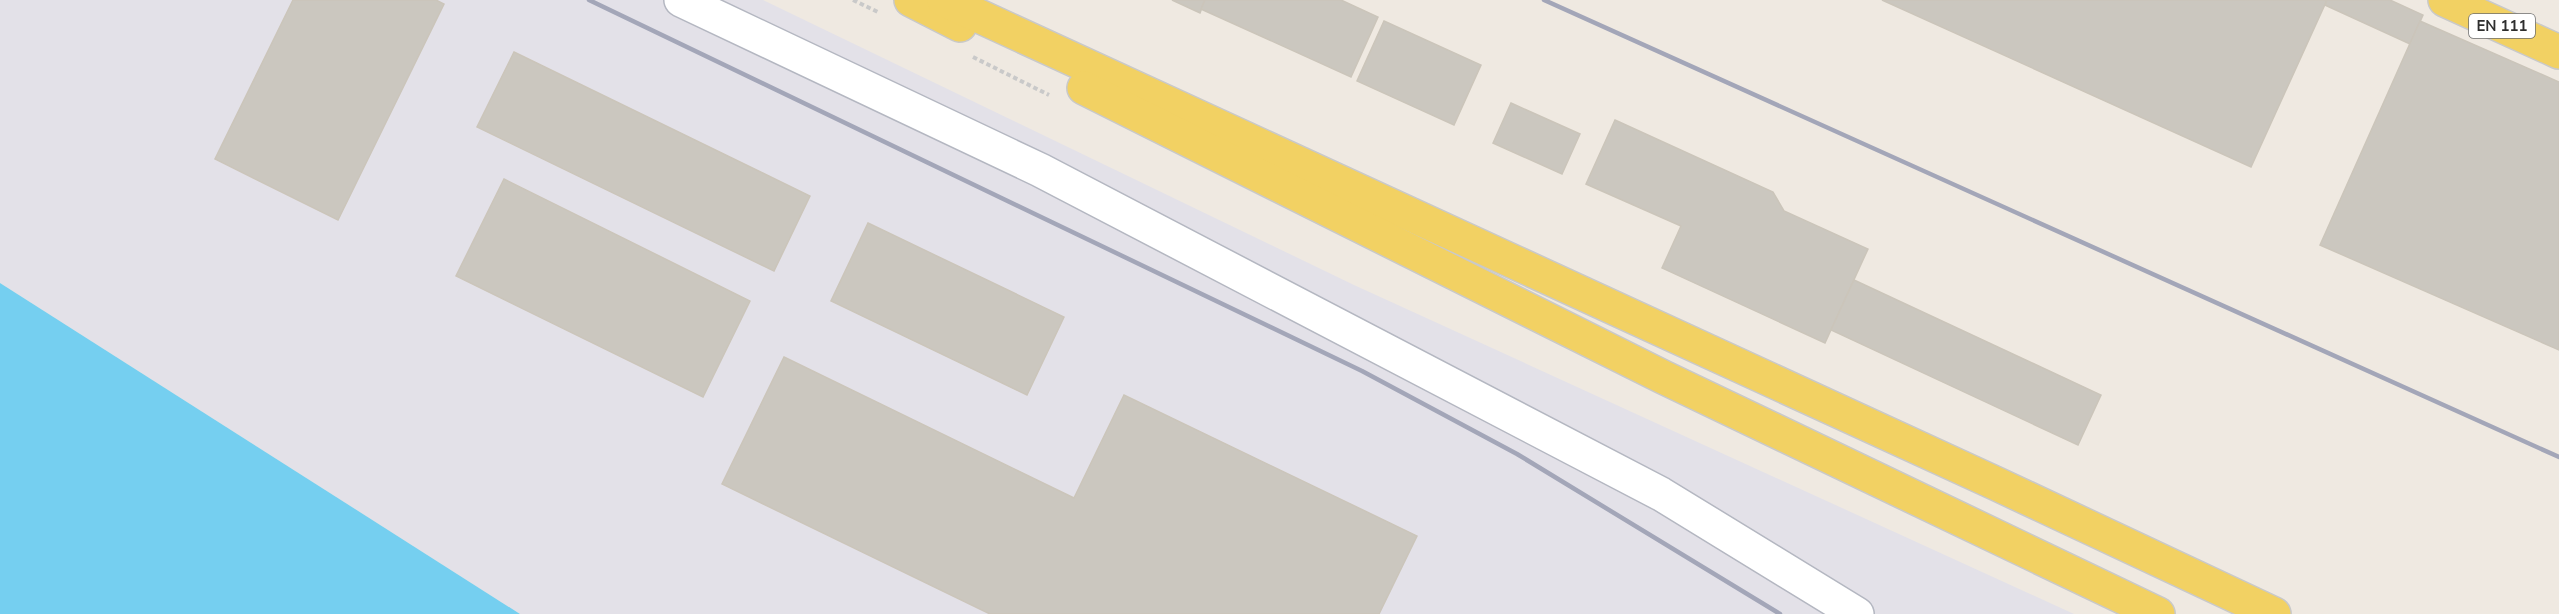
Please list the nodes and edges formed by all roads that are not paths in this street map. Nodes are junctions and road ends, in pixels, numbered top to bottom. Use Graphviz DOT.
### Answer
graph roads {
  1 [pos="681,0"];
  2 [pos="911,0"];
  3 [pos="944,0"];
  4 [pos="2445,0"];
  5 [pos="2559,52"];
  6 [pos="1857,614"];
  7 [pos="2158,614"];
  8 [pos="2274,614"];
  1 -- 6 [label="lane"];
  2 -- 7 [label="main road"];
  3 -- 8 [label="main road"];
  4 -- 5 [label="main road, EN 111"];
}
